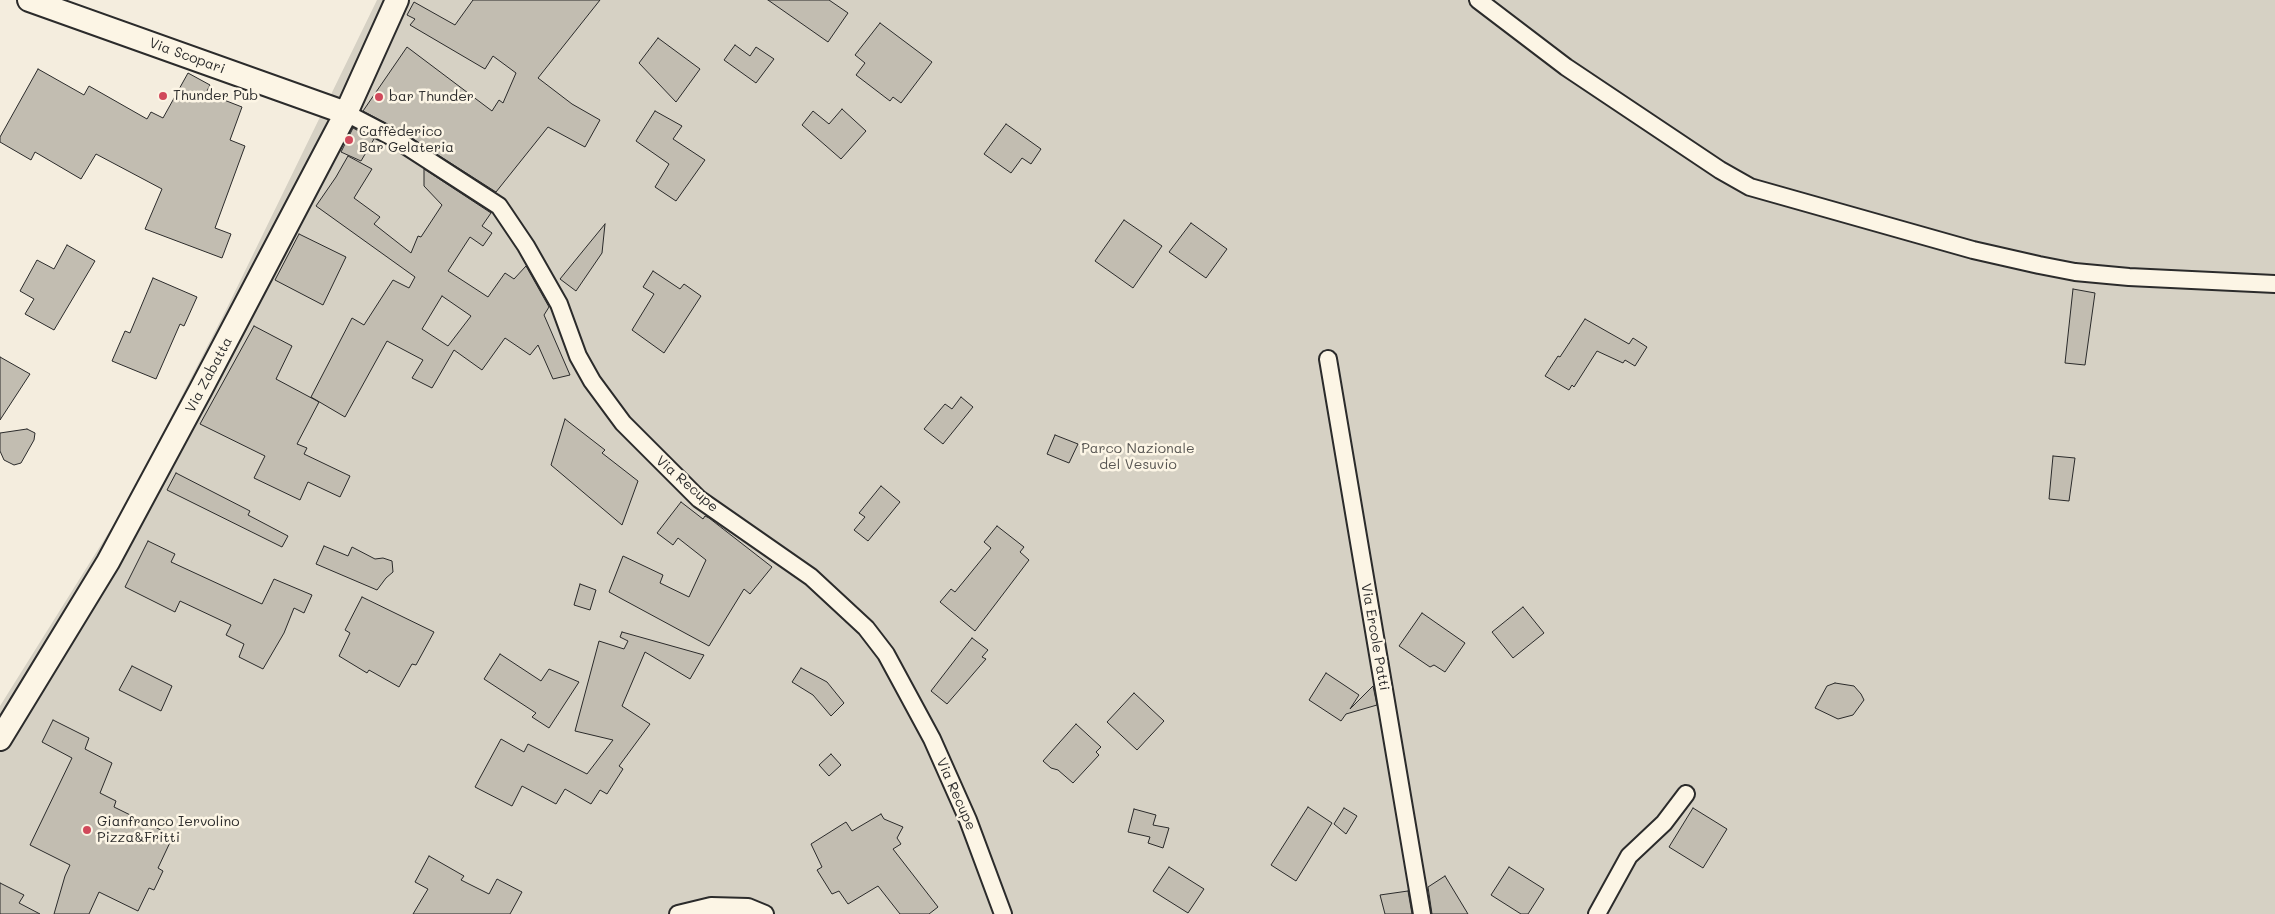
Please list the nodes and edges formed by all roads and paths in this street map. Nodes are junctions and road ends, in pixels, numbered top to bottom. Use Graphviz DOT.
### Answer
graph roads {
  1 [pos="29,0"];
  2 [pos="397,0"];
  3 [pos="1478,0"];
  4 [pos="346,113"];
  5 [pos="2275,284"];
  6 [pos="1328,359"];
  7 [pos="0,739"];
  8 [pos="1686,794"];
  9 [pos="678,914"];
  10 [pos="765,914"];
  11 [pos="1003,914"];
  12 [pos="1422,914"];
  13 [pos="1597,914"];
  1 -- 4 [label="street, Via Scopari"];
  2 -- 4 [label="street, Via Zabatta"];
  3 -- 5 [label="street"];
  4 -- 7 [label="street, Via Zabatta"];
  4 -- 11 [label="street, Via Recupe"];
  6 -- 12 [label="street, Via Ercole Patti"];
  8 -- 13 [label="street"];
  9 -- 10 [label="street"];
}
